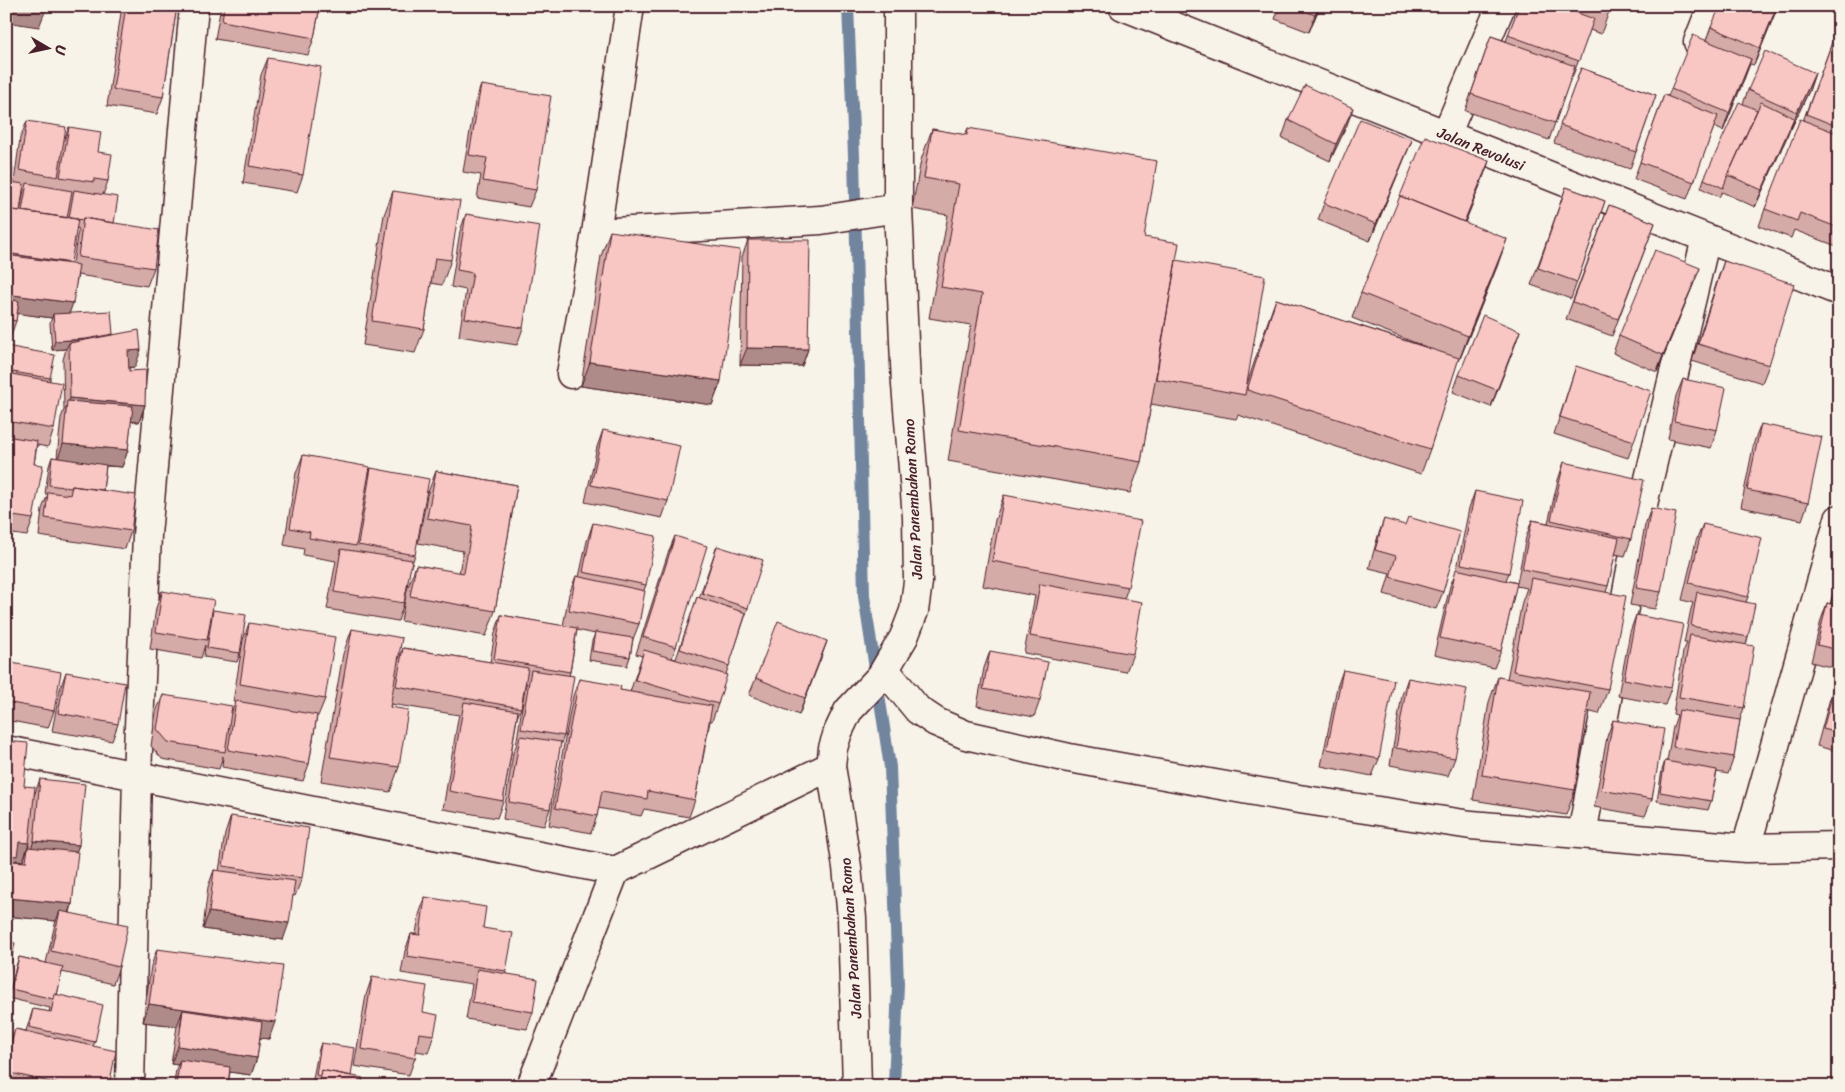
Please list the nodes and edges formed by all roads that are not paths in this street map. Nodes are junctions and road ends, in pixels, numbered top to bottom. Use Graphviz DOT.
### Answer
graph roads {
  1 [pos="194,6"];
  2 [pos="630,6"];
  3 [pos="898,6"];
  4 [pos="1123,6"];
  5 [pos="1500,6"];
  6 [pos="1712,6"];
  7 [pos="1698,42"];
  8 [pos="1446,135"];
  9 [pos="887,210"];
  10 [pos="596,233"];
  11 [pos="1706,238"];
  12 [pos="1839,290"];
  13 [pos="571,374"];
  14 [pos="1839,519"];
  15 [pos="883,673"];
  16 [pos="6,750"];
  17 [pos="831,766"];
  18 [pos="137,775"];
  19 [pos="1582,834"];
  20 [pos="1839,846"];
  21 [pos="1746,848"];
  22 [pos="616,871"];
  23 [pos="130,1086"];
  24 [pos="531,1086"];
  25 [pos="857,1086"];
  1 -- 18 [label="street"];
  2 -- 10 [label="street"];
  3 -- 9 [label="street, Jalan Panembahan Romo"];
  4 -- 8 [label="street, Jalan Revolusi"];
  5 -- 8 [label="street"];
  6 -- 7 [label="street"];
  8 -- 11 [label="street, Jalan Revolusi"];
  9 -- 10 [label="street"];
  9 -- 15 [label="street, Jalan Panembahan Romo"];
  10 -- 13 [label="street"];
  11 -- 12 [label="street, Jalan Revolusi"];
  11 -- 19 [label="street"];
  14 -- 21 [label="street"];
  15 -- 17 [label="street, Jalan Panembahan Romo"];
  15 -- 19 [label="street"];
  16 -- 18 [label="street"];
  17 -- 22 [label="street"];
  17 -- 25 [label="street, Jalan Panembahan Romo"];
  18 -- 22 [label="street"];
  18 -- 23 [label="street"];
  19 -- 21 [label="street"];
  20 -- 21 [label="street"];
  22 -- 24 [label="street"];
}
